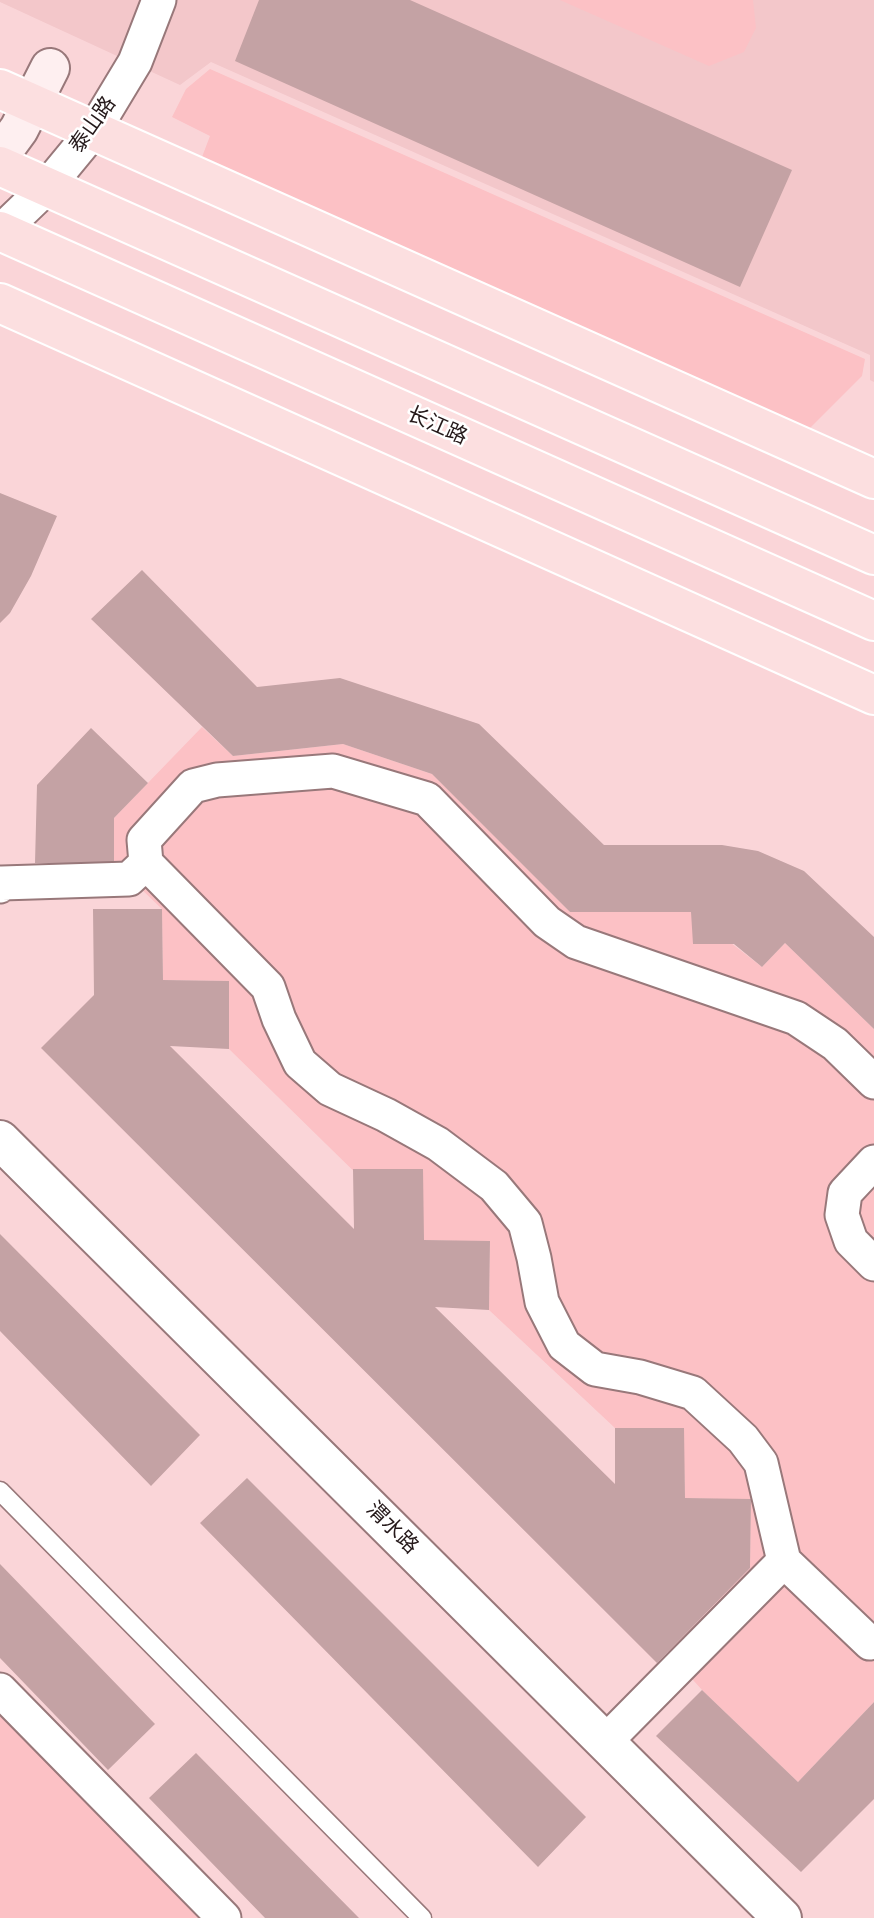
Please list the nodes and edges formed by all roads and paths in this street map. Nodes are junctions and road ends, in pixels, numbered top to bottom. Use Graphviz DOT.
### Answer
graph roads {
  1 [pos="159,0"];
  2 [pos="50,68"];
  3 [pos="16,96"];
  4 [pos="94,130"];
  5 [pos="0,155"];
  6 [pos="0,166"];
  7 [pos="47,187"];
  8 [pos="0,231"];
  9 [pos="0,303"];
  10 [pos="874,479"];
  11 [pos="874,555"];
  12 [pos="874,621"];
  13 [pos="874,695"];
  14 [pos="146,863"];
  15 [pos="0,886"];
  16 [pos="874,1082"];
  17 [pos="0,1140"];
  18 [pos="874,1162"];
  19 [pos="874,1264"];
  20 [pos="0,1491"];
  21 [pos="784,1561"];
  22 [pos="874,1642"];
  23 [pos="0,1689"];
  24 [pos="606,1741"];
  25 [pos="224,1918"];
  26 [pos="422,1918"];
  27 [pos="782,1918"];
  1 -- 4 [label="street, 泰山路"];
  2 -- 3 [label="main road"];
  3 -- 4 [label="main road"];
  3 -- 5 [label="main road"];
  4 -- 7 [label="street, 泰山路"];
  4 -- 10 [label="main road"];
  6 -- 7 [label="main road"];
  7 -- 8 [label="street, 泰山路"];
  7 -- 11 [label="main road"];
  8 -- 12 [label="main road, 长江路"];
  9 -- 13 [label="main road"];
  14 -- 15 [label="street"];
  14 -- 16 [label="street"];
  14 -- 21 [label="street"];
  17 -- 24 [label="street, 渭水路"];
  18 -- 19 [label="street"];
  20 -- 26 [label="lane"];
  21 -- 22 [label="street"];
  21 -- 24 [label="street"];
  23 -- 25 [label="street"];
  24 -- 27 [label="street, 渭水路"];
}
